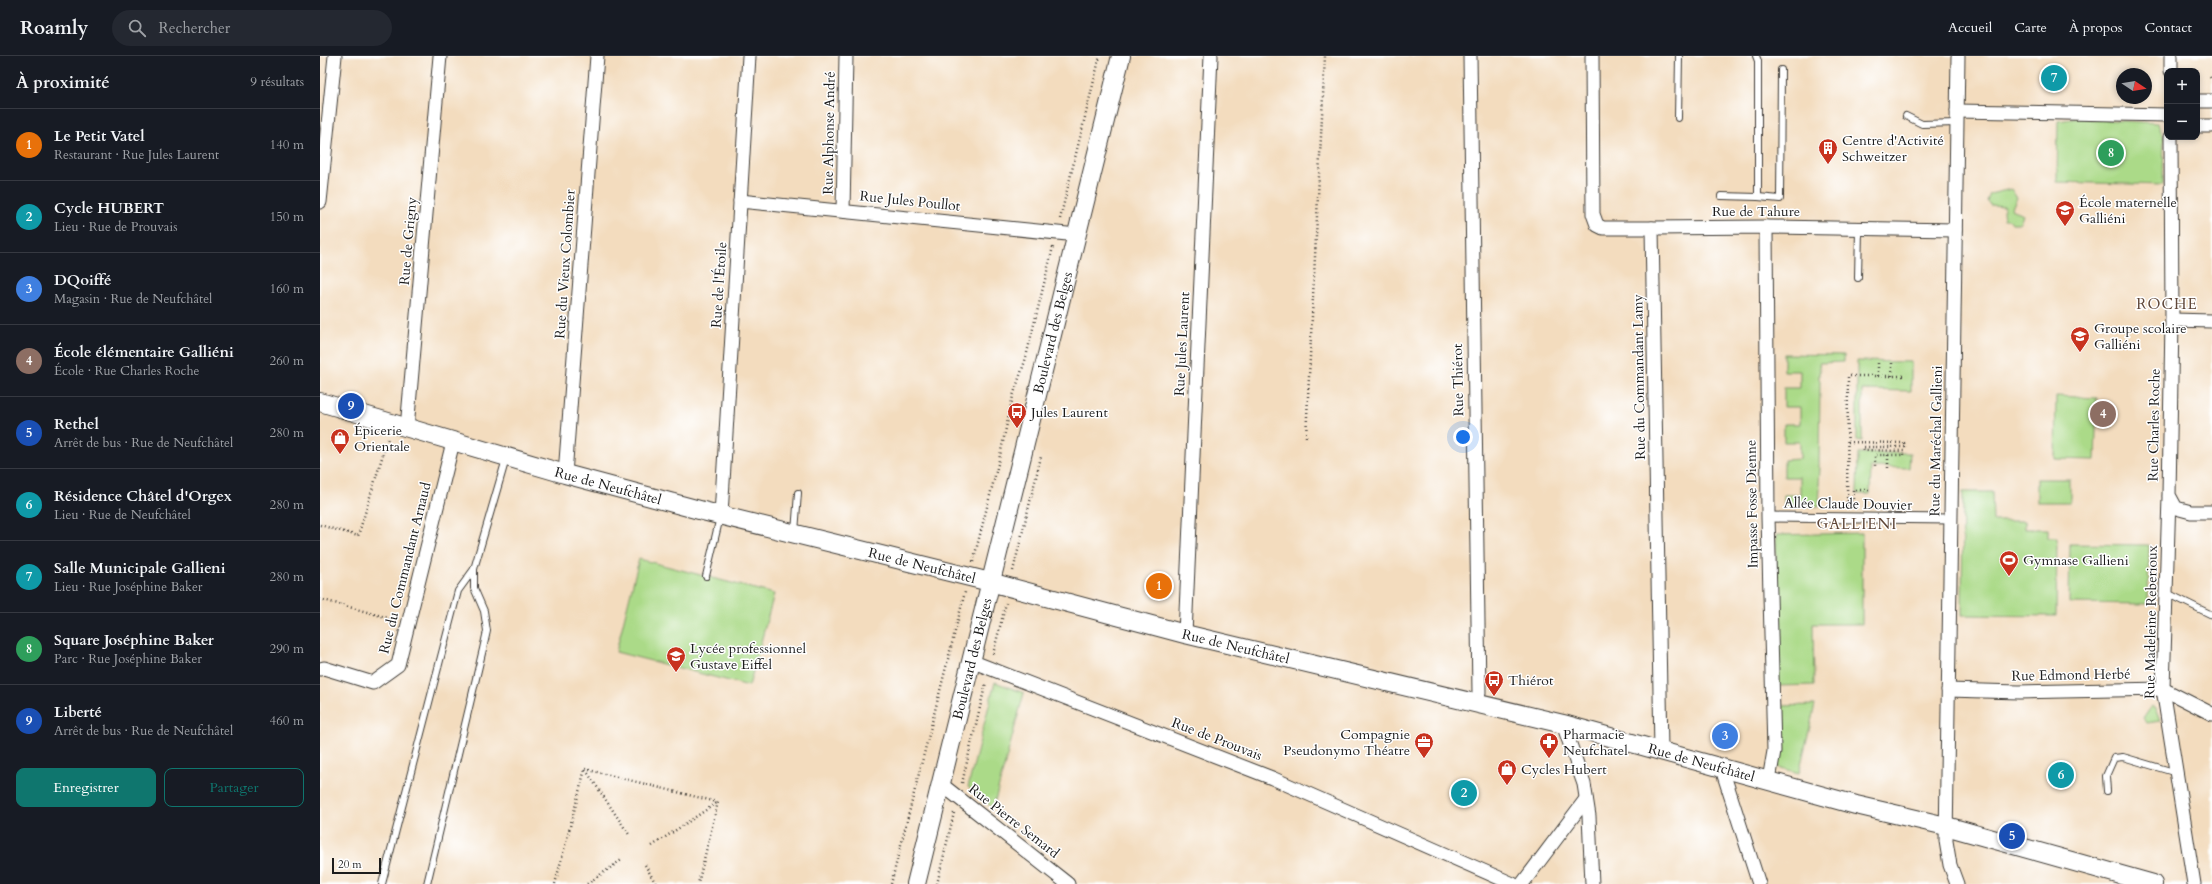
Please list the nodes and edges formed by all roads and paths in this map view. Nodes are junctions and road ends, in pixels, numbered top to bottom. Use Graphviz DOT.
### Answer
graph roads {
  1 [pos="336,56"];
  2 [pos="440,56"];
  3 [pos="597,56"];
  4 [pos="749,56"];
  5 [pos="846,56"];
  6 [pos="1100,56"];
  7 [pos="1121,56"];
  8 [pos="1130,56"];
  9 [pos="1211,56"];
  10 [pos="1325,56"];
  11 [pos="1470,56"];
  12 [pos="1592,56"];
  13 [pos="1679,56"];
  14 [pos="1756,56"];
  15 [pos="1958,56"];
  16 [pos="2171,56"];
  17 [pos="2171,68"];
  18 [pos="1781,70"];
  19 [pos="2210,77"];
  20 [pos="2212,80"];
  21 [pos="1114,85"];
  22 [pos="2200,101"];
  23 [pos="2212,101"];
  24 [pos="2164,115"];
  25 [pos="1906,116"];
  26 [pos="1957,117"];
  27 [pos="1678,118"];
  28 [pos="2200,126"];
  29 [pos="2212,126"];
  30 [pos="2171,140"];
  31 [pos="1721,196"];
  32 [pos="1758,197"];
  33 [pos="740,201"];
  34 [pos="320,202"];
  35 [pos="843,211"];
  36 [pos="1766,227"];
  37 [pos="1652,228"];
  38 [pos="1859,228"];
  39 [pos="1955,230"];
  40 [pos="1056,233"];
  41 [pos="1077,235"];
  42 [pos="1858,278"];
  43 [pos="2172,320"];
  44 [pos="2212,321"];
  45 [pos="1878,361"];
  46 [pos="1892,361"];
  47 [pos="1878,376"];
  48 [pos="1892,376"];
  49 [pos="1904,376"];
  50 [pos="320,402"];
  51 [pos="400,426"];
  52 [pos="1306,437"];
  53 [pos="453,442"];
  54 [pos="1848,442"];
  55 [pos="1888,455"];
  56 [pos="506,458"];
  57 [pos="1875,467"];
  58 [pos="1888,468"];
  59 [pos="565,474"];
  60 [pos="1870,490"];
  61 [pos="798,492"];
  62 [pos="2169,495"];
  63 [pos="1847,501"];
  64 [pos="1847,509"];
  65 [pos="2212,512"];
  66 [pos="721,515"];
  67 [pos="1768,517"];
  68 [pos="1951,519"];
  69 [pos="320,525"];
  70 [pos="795,534"];
  71 [pos="474,569"];
  72 [pos="706,576"];
  73 [pos="969,577"];
  74 [pos="990,582"];
  75 [pos="2166,592"];
  76 [pos="320,599"];
  77 [pos="2212,615"];
  78 [pos="408,623"];
  79 [pos="1185,634"];
  80 [pos="970,661"];
  81 [pos="320,669"];
  82 [pos="2163,689"];
  83 [pos="1948,690"];
  84 [pos="1475,703"];
  85 [pos="2212,714"];
  86 [pos="1562,724"];
  87 [pos="1661,751"];
  88 [pos="1720,766"];
  89 [pos="585,769"];
  90 [pos="2177,773"];
  91 [pos="1770,780"];
  92 [pos="941,784"];
  93 [pos="2107,791"];
  94 [pos="1586,798"];
  95 [pos="718,802"];
  96 [pos="1946,826"];
  97 [pos="630,836"];
  98 [pos="652,846"];
  99 [pos="623,859"];
  100 [pos="645,865"];
  101 [pos="382,884"];
  102 [pos="427,884"];
  103 [pos="555,884"];
  104 [pos="587,884"];
  105 [pos="656,884"];
  106 [pos="698,884"];
  107 [pos="891,884"];
  108 [pos="916,884"];
  109 [pos="1068,884"];
  110 [pos="1513,884"];
  111 [pos="1522,884"];
  112 [pos="1592,884"];
  113 [pos="1759,884"];
  114 [pos="1957,884"];
  115 [pos="2153,884"];
  116 [pos="2194,884"];
  1 -- 34 [label="street"];
  2 -- 51 [label="street, Rue de Grigny"];
  3 -- 59 [label="street, Rue du Vieux Colombier"];
  4 -- 33 [label="street, Rue de l'Étoile"];
  5 -- 35 [label="street, Rue Alphonse André"];
  6 -- 40 [label="path"];
  7 -- 21 [label="main road, Boulevard des Belges"];
  8 -- 21 [label="main road, Boulevard des Belges"];
  9 -- 79 [label="street, Rue Jules Laurent"];
  10 -- 52 [label="path"];
  11 -- 84 [label="street, Rue Thiérot"];
  12 -- 37 [label="street"];
  13 -- 27 [label="lane"];
  14 -- 32 [label="lane"];
  15 -- 26 [label="street, Rue du Maréchal Gallieni"];
  16 -- 17 [label="street"];
  18 -- 32 [label="lane"];
  19 -- 20 [label="path"];
  21 -- 41 [label="main road, Boulevard des Belges"];
  22 -- 23 [label="street"];
  24 -- 26 [label="street"];
  25 -- 26 [label="lane"];
  26 -- 39 [label="street, Rue du Maréchal Gallieni"];
  28 -- 29 [label="street"];
  30 -- 43 [label="street, Rue Charles Roche"];
  31 -- 32 [label="lane"];
  33 -- 35 [label="street, Rue Jules Poullot"];
  33 -- 66 [label="street, Rue de l'Étoile"];
  35 -- 40 [label="street, Rue Jules Poullot"];
  36 -- 37 [label="street, Rue de Tahure"];
  36 -- 38 [label="street, Rue de Tahure"];
  36 -- 67 [label="street, Impasse Fosse Dienne"];
  37 -- 87 [label="street, Rue du Commandant Lamy"];
  38 -- 39 [label="street, Rue de Tahure"];
  38 -- 42 [label="lane"];
  39 -- 68 [label="street, Rue du Maréchal Gallieni"];
  40 -- 41 [label="street, Rue Jules Poullot"];
  40 -- 73 [label="path"];
  41 -- 74 [label="main road, Boulevard des Belges"];
  43 -- 44 [label="street"];
  43 -- 62 [label="street, Rue Charles Roche"];
  45 -- 47 [label="path"];
  46 -- 48 [label="path"];
  47 -- 48 [label="path"];
  47 -- 54 [label="path"];
  48 -- 49 [label="path"];
  50 -- 51 [label="main road, Rue de Neufchâtel"];
  51 -- 53 [label="main road, Rue de Neufchâtel"];
  51 -- 69 [label="path"];
  53 -- 56 [label="main road, Rue de Neufchâtel"];
  53 -- 78 [label="street, Rue du Commandant Arnaud"];
  54 -- 55 [label="path"];
  54 -- 63 [label="path"];
  55 -- 57 [label="path"];
  55 -- 58 [label="path"];
  56 -- 59 [label="main road, Rue de Neufchâtel"];
  56 -- 71 [label="lane"];
  59 -- 66 [label="main road, Rue de Neufchâtel"];
  60 -- 63 [label="path"];
  61 -- 70 [label="lane"];
  62 -- 65 [label="street, Rue Charles Roche"];
  62 -- 75 [label="street, Rue Madeleine Reberioux"];
  63 -- 64 [label="path"];
  66 -- 70 [label="main road, Rue de Neufchâtel"];
  66 -- 72 [label="lane"];
  67 -- 68 [label="street, Allée Claude Douvier"];
  67 -- 91 [label="street, Impasse Fosse Dienne"];
  68 -- 83 [label="street, Rue du Maréchal Gallieni"];
  70 -- 73 [label="main road, Rue de Neufchâtel"];
  71 -- 101 [label="lane"];
  71 -- 102 [label="lane"];
  73 -- 74 [label="main road, Rue de Neufchâtel"];
  73 -- 107 [label="path"];
  74 -- 79 [label="main road, Rue de Neufchâtel"];
  74 -- 80 [label="main road, Boulevard des Belges"];
  75 -- 77 [label="lane"];
  75 -- 82 [label="street, Rue Madeleine Reberioux"];
  76 -- 78 [label="path"];
  78 -- 81 [label="street, Rue du Commandant Arnaud"];
  79 -- 84 [label="main road, Rue de Neufchâtel"];
  80 -- 92 [label="main road, Boulevard des Belges"];
  80 -- 110 [label="street, Rue de Prouvais"];
  82 -- 83 [label="street, Rue Edmond Herbé"];
  82 -- 85 [label="street, Rue Edmond Herbé"];
  82 -- 90 [label="street, Rue Madeleine Reberioux"];
  83 -- 96 [label="street, Rue du Maréchal Gallieni"];
  84 -- 86 [label="main road, Rue de Neufchâtel"];
  86 -- 87 [label="main road, Rue de Neufchâtel"];
  86 -- 94 [label="street"];
  87 -- 88 [label="main road, Rue de Neufchâtel"];
  88 -- 91 [label="main road, Rue de Neufchâtel"];
  88 -- 113 [label="street"];
  89 -- 95 [label="path"];
  89 -- 97 [label="path"];
  89 -- 103 [label="path"];
  90 -- 93 [label="lane"];
  90 -- 116 [label="street, Rue Madeleine Reberioux"];
  91 -- 96 [label="main road, Rue de Neufchâtel"];
  92 -- 108 [label="main road, Boulevard des Belges"];
  92 -- 109 [label="street, Rue Pierre Semard"];
  94 -- 111 [label="street"];
  94 -- 112 [label="street"];
  95 -- 98 [label="path"];
  95 -- 106 [label="path"];
  96 -- 114 [label="street, Rue du Maréchal Gallieni"];
  96 -- 115 [label="main road, Rue de Neufchâtel"];
  99 -- 104 [label="path"];
  100 -- 105 [label="path"];
}
